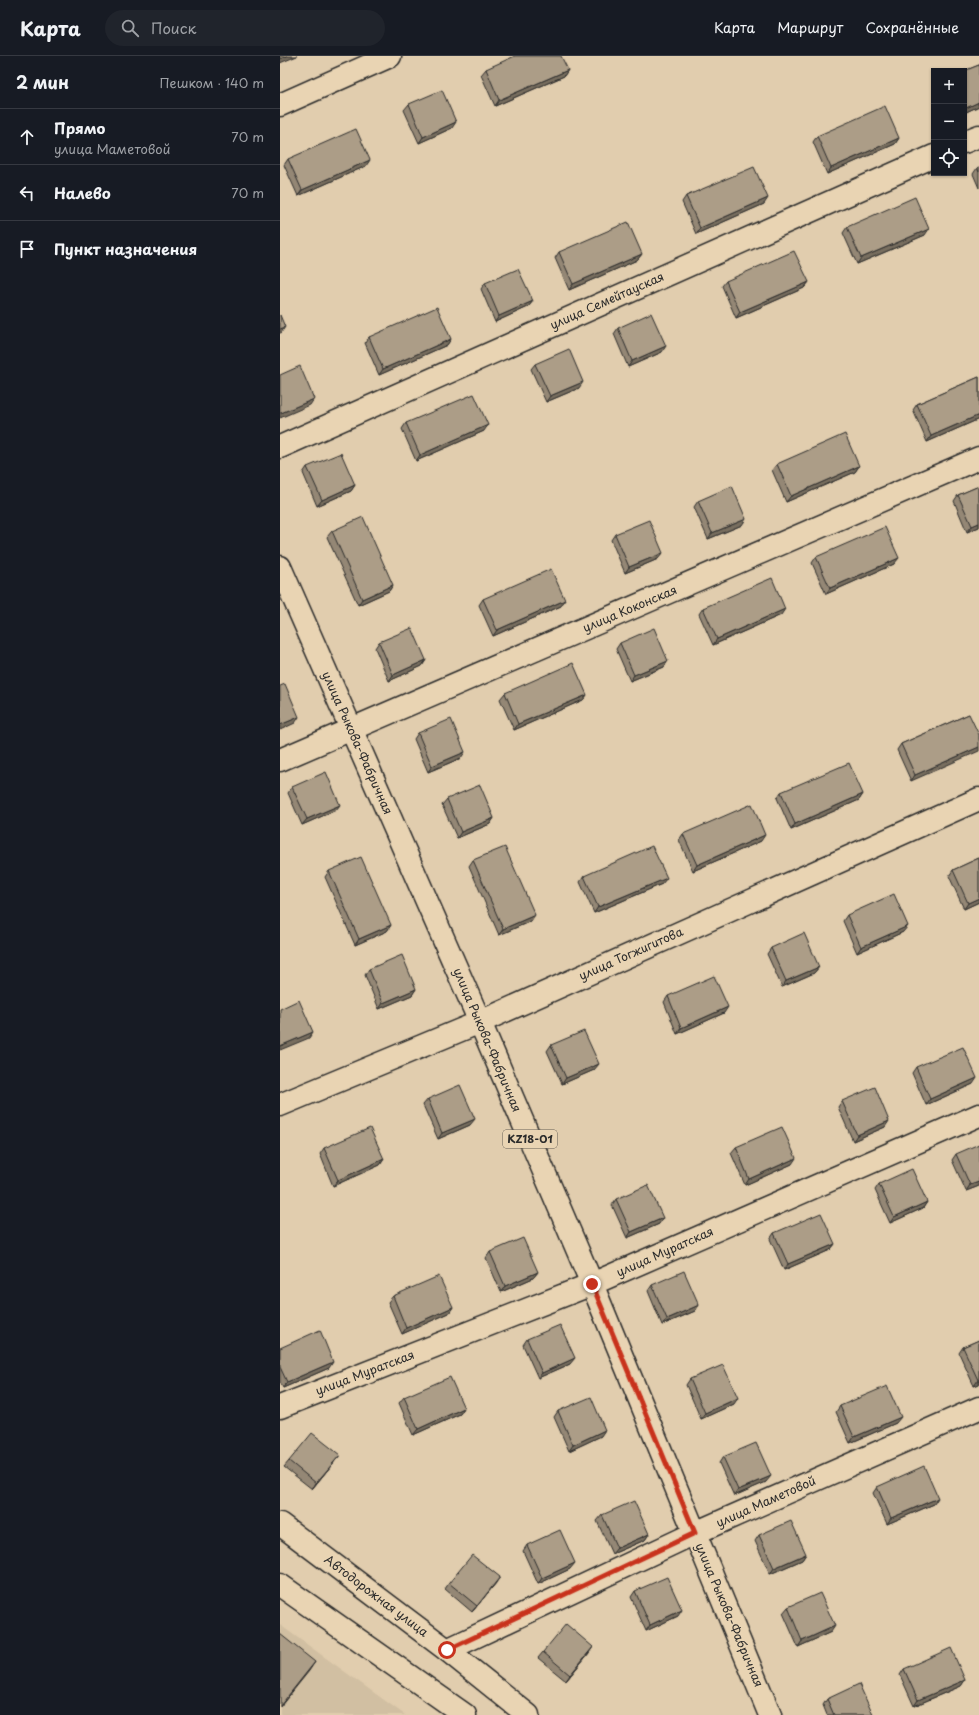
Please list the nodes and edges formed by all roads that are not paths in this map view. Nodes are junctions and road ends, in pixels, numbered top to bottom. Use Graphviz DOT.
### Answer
graph roads {
  1 [pos="390,56"];
  2 [pos="280,104"];
  3 [pos="979,136"];
  4 [pos="967,141"];
  5 [pos="931,157"];
  6 [pos="280,447"];
  7 [pos="979,458"];
  8 [pos="280,567"];
  9 [pos="351,729"];
  10 [pos="280,760"];
  11 [pos="979,799"];
  12 [pos="480,1022"];
  13 [pos="280,1105"];
  14 [pos="979,1115"];
  15 [pos="592,1284"];
  16 [pos="280,1406"];
  17 [pos="979,1408"];
  18 [pos="280,1524"];
  19 [pos="695,1533"];
  20 [pos="280,1584"];
  21 [pos="447,1650"];
  22 [pos="465,1715"];
  23 [pos="528,1715"];
  24 [pos="770,1715"];
  1 -- 2 [label="street"];
  3 -- 4 [label="street"];
  5 -- 6 [label="street, улица Семейтауская"];
  7 -- 9 [label="street, улица Коконская"];
  8 -- 9 [label="street, улица Рыкова-Фабричная / KZ18-01"];
  9 -- 10 [label="street, улица Коконская"];
  9 -- 12 [label="street, улица Рыкова-Фабричная / KZ18-01"];
  11 -- 12 [label="street, улица Тогжигитова"];
  12 -- 13 [label="street, улица Тогжигитова"];
  12 -- 15 [label="street, улица Рыкова-Фабричная / KZ18-01"];
  14 -- 15 [label="street, улица Муратская"];
  15 -- 16 [label="street, улица Муратская"];
  15 -- 19 [label="street, улица Рыкова-Фабричная / KZ18-01"];
  17 -- 19 [label="street, улица Маметовой"];
  18 -- 21 [label="street, Автодорожная улица"];
  19 -- 21 [label="street, улица Маметовой"];
  19 -- 24 [label="street, улица Рыкова-Фабричная / KZ18-01"];
  20 -- 22 [label="street"];
  21 -- 23 [label="street, Автодорожная улица"];
}
